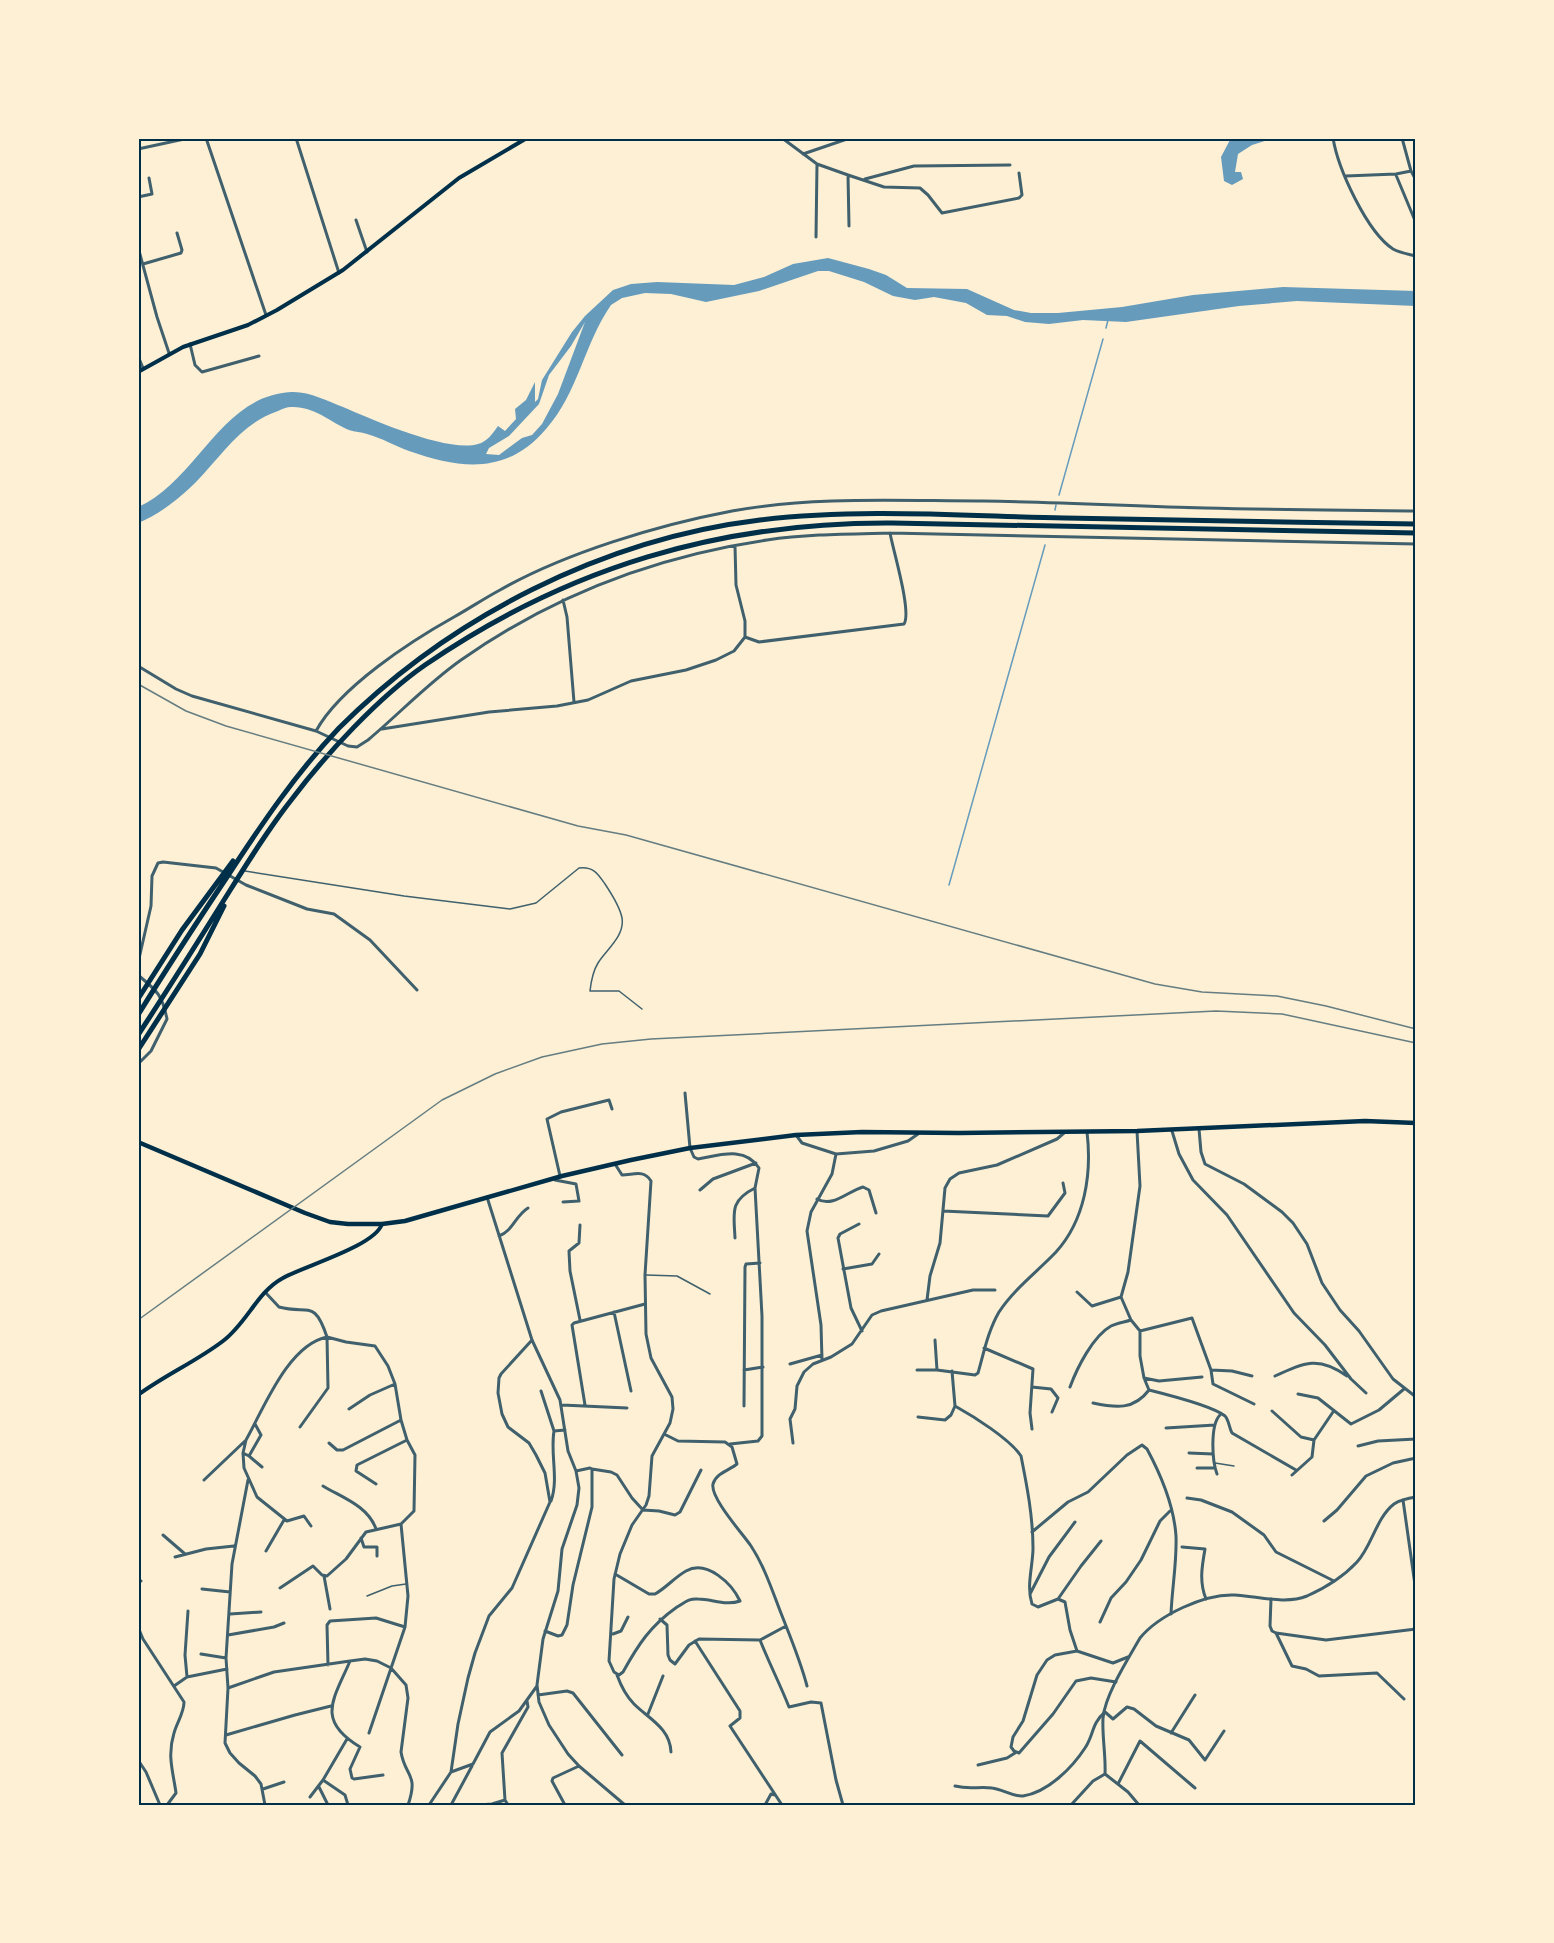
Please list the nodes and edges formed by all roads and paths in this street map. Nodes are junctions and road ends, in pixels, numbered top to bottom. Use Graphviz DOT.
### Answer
graph roads {
  1 [pos="189,138"];
  2 [pos="206,138"];
  3 [pos="296,138"];
  4 [pos="527,138"];
  5 [pos="782,138"];
  6 [pos="850,138"];
  7 [pos="1333,138"];
  8 [pos="1402,138"];
  9 [pos="138,149"];
  10 [pos="803,154"];
  11 [pos="817,164"];
  12 [pos="1010,165"];
  13 [pos="1411,171"];
  14 [pos="1019,173"];
  15 [pos="1396,174"];
  16 [pos="848,176"];
  17 [pos="1346,176"];
  18 [pos="149,178"];
  19 [pos="864,180"];
  20 [pos="1416,180"];
  21 [pos="138,197"];
  22 [pos="356,220"];
  23 [pos="1416,223"];
  24 [pos="849,226"];
  25 [pos="177,233"];
  26 [pos="816,237"];
  27 [pos="138,247"];
  28 [pos="367,252"];
  29 [pos="1416,256"];
  30 [pos="143,264"];
  31 [pos="339,273"];
  32 [pos="267,316"];
  33 [pos="190,344"];
  34 [pos="170,353"];
  35 [pos="138,356"];
  36 [pos="259,356"];
  37 [pos="143,368"];
  38 [pos="138,372"];
  39 [pos="1416,511"];
  40 [pos="1416,524"];
  41 [pos="890,533"];
  42 [pos="1416,533"];
  43 [pos="1416,544"];
  44 [pos="735,546"];
  45 [pos="563,600"];
  46 [pos="745,638"];
  47 [pos="138,666"];
  48 [pos="574,702"];
  49 [pos="380,730"];
  50 [pos="316,731"];
  51 [pos="297,776"];
  52 [pos="216,868"];
  53 [pos="232,888"];
  54 [pos="138,963"];
  55 [pos="138,975"];
  56 [pos="417,990"];
  57 [pos="138,999"];
  58 [pos="642,1009"];
  59 [pos="138,1014"];
  60 [pos="138,1035"];
  61 [pos="138,1050"];
  62 [pos="138,1064"];
  63 [pos="685,1093"];
  64 [pos="612,1109"];
  65 [pos="1416,1123"];
  66 [pos="1199,1129"];
  67 [pos="1137,1131"];
  68 [pos="1172,1131"];
  69 [pos="919,1132"];
  70 [pos="1087,1132"];
  71 [pos="1064,1133"];
  72 [pos="796,1135"];
  73 [pos="138,1142"];
  74 [pos="690,1148"];
  75 [pos="836,1154"];
  76 [pos="756,1163"];
  77 [pos="615,1164"];
  78 [pos="560,1176"];
  79 [pos="550,1179"];
  80 [pos="1063,1183"];
  81 [pos="754,1188"];
  82 [pos="700,1190"];
  83 [pos="487,1197"];
  84 [pos="818,1199"];
  85 [pos="563,1202"];
  86 [pos="528,1208"];
  87 [pos="943,1211"];
  88 [pos="876,1213"];
  89 [pos="382,1224"];
  90 [pos="859,1224"];
  91 [pos="580,1225"];
  92 [pos="499,1236"];
  93 [pos="735,1238"];
  94 [pos="879,1254"];
  95 [pos="760,1263"];
  96 [pos="843,1269"];
  97 [pos="645,1275"];
  98 [pos="995,1290"];
  99 [pos="265,1292"];
  100 [pos="1077,1292"];
  101 [pos="710,1294"];
  102 [pos="1121,1298"];
  103 [pos="927,1300"];
  104 [pos="645,1304"];
  105 [pos="614,1312"];
  106 [pos="580,1320"];
  107 [pos="1131,1320"];
  108 [pos="862,1330"];
  109 [pos="1140,1331"];
  110 [pos="327,1337"];
  111 [pos="532,1340"];
  112 [pos="935,1340"];
  113 [pos="984,1348"];
  114 [pos="822,1358"];
  115 [pos="790,1364"];
  116 [pos="763,1367"];
  117 [pos="744,1370"];
  118 [pos="917,1370"];
  119 [pos="937,1370"];
  120 [pos="1211,1370"];
  121 [pos="952,1371"];
  122 [pos="1252,1376"];
  123 [pos="1275,1376"];
  124 [pos="1202,1377"];
  125 [pos="1144,1378"];
  126 [pos="1351,1379"];
  127 [pos="395,1384"];
  128 [pos="1070,1386"];
  129 [pos="1032,1387"];
  130 [pos="1404,1389"];
  131 [pos="631,1390"];
  132 [pos="1149,1390"];
  133 [pos="541,1391"];
  134 [pos="1366,1393"];
  135 [pos="1298,1394"];
  136 [pos="138,1395"];
  137 [pos="1416,1397"];
  138 [pos="1093,1403"];
  139 [pos="1254,1404"];
  140 [pos="562,1405"];
  141 [pos="585,1405"];
  142 [pos="744,1406"];
  143 [pos="955,1406"];
  144 [pos="627,1408"];
  145 [pos="349,1409"];
  146 [pos="1272,1411"];
  147 [pos="1052,1412"];
  148 [pos="1333,1412"];
  149 [pos="1221,1414"];
  150 [pos="918,1417"];
  151 [pos="401,1420"];
  152 [pos="255,1424"];
  153 [pos="1215,1425"];
  154 [pos="300,1426"];
  155 [pos="1166,1428"];
  156 [pos="1032,1429"];
  157 [pos="565,1430"];
  158 [pos="554,1431"];
  159 [pos="664,1434"];
  160 [pos="1416,1439"];
  161 [pos="246,1440"];
  162 [pos="407,1440"];
  163 [pos="1314,1440"];
  164 [pos="329,1443"];
  165 [pos="793,1443"];
  166 [pos="730,1444"];
  167 [pos="1358,1446"];
  168 [pos="243,1453"];
  169 [pos="1189,1453"];
  170 [pos="1213,1454"];
  171 [pos="249,1456"];
  172 [pos="1416,1458"];
  173 [pos="1215,1463"];
  174 [pos="1234,1466"];
  175 [pos="262,1467"];
  176 [pos="1197,1468"];
  177 [pos="1215,1468"];
  178 [pos="592,1469"];
  179 [pos="701,1470"];
  180 [pos="1296,1470"];
  181 [pos="576,1471"];
  182 [pos="1217,1474"];
  183 [pos="1292,1475"];
  184 [pos="249,1479"];
  185 [pos="204,1480"];
  186 [pos="376,1485"];
  187 [pos="323,1486"];
  188 [pos="1416,1497"];
  189 [pos="1187,1498"];
  190 [pos="1404,1500"];
  191 [pos="550,1502"];
  192 [pos="643,1510"];
  193 [pos="1170,1511"];
  194 [pos="284,1520"];
  195 [pos="1324,1521"];
  196 [pos="1075,1522"];
  197 [pos="401,1524"];
  198 [pos="311,1526"];
  199 [pos="376,1529"];
  200 [pos="1032,1532"];
  201 [pos="163,1535"];
  202 [pos="362,1537"];
  203 [pos="1101,1541"];
  204 [pos="234,1546"];
  205 [pos="1182,1546"];
  206 [pos="266,1551"];
  207 [pos="185,1554"];
  208 [pos="377,1556"];
  209 [pos="175,1557"];
  210 [pos="1415,1565"];
  211 [pos="615,1574"];
  212 [pos="324,1576"];
  213 [pos="1334,1581"];
  214 [pos="407,1584"];
  215 [pos="280,1588"];
  216 [pos="202,1589"];
  217 [pos="230,1592"];
  218 [pos="1416,1592"];
  219 [pos="367,1596"];
  220 [pos="1029,1596"];
  221 [pos="1058,1599"];
  222 [pos="1206,1599"];
  223 [pos="1271,1599"];
  224 [pos="330,1609"];
  225 [pos="188,1611"];
  226 [pos="261,1612"];
  227 [pos="230,1614"];
  228 [pos="1171,1614"];
  229 [pos="628,1617"];
  230 [pos="660,1619"];
  231 [pos="1100,1622"];
  232 [pos="284,1623"];
  233 [pos="786,1626"];
  234 [pos="138,1627"];
  235 [pos="405,1627"];
  236 [pos="1416,1629"];
  237 [pos="545,1631"];
  238 [pos="1276,1633"];
  239 [pos="228,1635"];
  240 [pos="612,1635"];
  241 [pos="760,1640"];
  242 [pos="695,1641"];
  243 [pos="1077,1651"];
  244 [pos="201,1654"];
  245 [pos="1130,1656"];
  246 [pos="226,1658"];
  247 [pos="350,1661"];
  248 [pos="328,1665"];
  249 [pos="391,1668"];
  250 [pos="227,1669"];
  251 [pos="617,1675"];
  252 [pos="663,1676"];
  253 [pos="187,1677"];
  254 [pos="1116,1682"];
  255 [pos="537,1685"];
  256 [pos="174,1686"];
  257 [pos="807,1686"];
  258 [pos="228,1688"];
  259 [pos="538,1695"];
  260 [pos="1195,1695"];
  261 [pos="1404,1699"];
  262 [pos="527,1701"];
  263 [pos="331,1706"];
  264 [pos="1105,1712"];
  265 [pos="648,1714"];
  266 [pos="1224,1731"];
  267 [pos="369,1733"];
  268 [pos="1171,1733"];
  269 [pos="226,1736"];
  270 [pos="347,1739"];
  271 [pos="671,1752"];
  272 [pos="1015,1753"];
  273 [pos="622,1755"];
  274 [pos="138,1760"];
  275 [pos="473,1764"];
  276 [pos="978,1765"];
  277 [pos="579,1766"];
  278 [pos="452,1772"];
  279 [pos="1105,1774"];
  280 [pos="383,1775"];
  281 [pos="323,1780"];
  282 [pos="284,1782"];
  283 [pos="1119,1784"];
  284 [pos="955,1786"];
  285 [pos="319,1787"];
  286 [pos="1195,1788"];
  287 [pos="263,1789"];
  288 [pos="777,1796"];
  289 [pos="310,1797"];
  290 [pos="505,1800"];
  291 [pos="160,1805"];
  292 [pos="167,1805"];
  293 [pos="265,1805"];
  294 [pos="328,1805"];
  295 [pos="348,1805"];
  296 [pos="408,1805"];
  297 [pos="429,1805"];
  298 [pos="451,1805"];
  299 [pos="479,1805"];
  300 [pos="508,1805"];
  301 [pos="566,1805"];
  302 [pos="625,1805"];
  303 [pos="765,1805"];
  304 [pos="782,1805"];
  305 [pos="843,1805"];
  306 [pos="1071,1805"];
  307 [pos="1139,1805"];
  1 -- 9 [label="street"];
  2 -- 32 [label="street"];
  3 -- 31 [label="street"];
  4 -- 28 [label="main road"];
  5 -- 10 [label="street"];
  6 -- 10 [label="street"];
  7 -- 17 [label="street"];
  8 -- 13 [label="street"];
  10 -- 11 [label="street"];
  11 -- 16 [label="street"];
  11 -- 26 [label="street"];
  12 -- 19 [label="street"];
  13 -- 15 [label="street"];
  13 -- 20 [label="street"];
  14 -- 19 [label="street"];
  15 -- 17 [label="street"];
  15 -- 23 [label="street"];
  16 -- 19 [label="street"];
  16 -- 24 [label="street"];
  17 -- 29 [label="street"];
  18 -- 21 [label="street"];
  22 -- 28 [label="street"];
  25 -- 30 [label="street"];
  27 -- 30 [label="street"];
  28 -- 31 [label="main road"];
  30 -- 34 [label="street"];
  31 -- 32 [label="main road"];
  32 -- 33 [label="main road"];
  33 -- 34 [label="main road"];
  33 -- 36 [label="street"];
  34 -- 37 [label="main road"];
  35 -- 37 [label="street"];
  37 -- 38 [label="main road"];
  39 -- 50 [label="street"];
  40 -- 51 [label="highway"];
  41 -- 43 [label="street"];
  41 -- 44 [label="street"];
  41 -- 46 [label="street"];
  42 -- 53 [label="highway"];
  44 -- 45 [label="street"];
  44 -- 46 [label="street"];
  45 -- 48 [label="street"];
  45 -- 49 [label="street"];
  46 -- 48 [label="street"];
  47 -- 50 [label="street"];
  48 -- 49 [label="street"];
  49 -- 50 [label="street"];
  51 -- 57 [label="highway"];
  51 -- 59 [label="highway"];
  52 -- 54 [label="street"];
  52 -- 56 [label="street"];
  52 -- 58 [label="lane"];
  53 -- 60 [label="highway"];
  53 -- 61 [label="highway"];
  55 -- 62 [label="street"];
  63 -- 74 [label="street"];
  64 -- 78 [label="street"];
  65 -- 66 [label="main road"];
  66 -- 68 [label="main road"];
  66 -- 130 [label="street"];
  67 -- 68 [label="main road"];
  67 -- 70 [label="main road"];
  67 -- 102 [label="street"];
  68 -- 126 [label="street"];
  69 -- 71 [label="main road"];
  69 -- 72 [label="main road"];
  69 -- 75 [label="street"];
  70 -- 71 [label="main road"];
  70 -- 113 [label="street"];
  71 -- 87 [label="street"];
  72 -- 74 [label="main road"];
  72 -- 75 [label="street"];
  73 -- 89 [label="main road"];
  74 -- 76 [label="street"];
  74 -- 77 [label="main road"];
  75 -- 84 [label="street"];
  76 -- 81 [label="street"];
  76 -- 82 [label="street"];
  77 -- 78 [label="main road"];
  77 -- 97 [label="street"];
  78 -- 79 [label="main road"];
  79 -- 83 [label="main road"];
  79 -- 85 [label="street"];
  80 -- 87 [label="street"];
  81 -- 93 [label="street"];
  81 -- 95 [label="street"];
  83 -- 89 [label="main road"];
  83 -- 92 [label="street"];
  84 -- 88 [label="street"];
  84 -- 114 [label="street"];
  86 -- 92 [label="street"];
  87 -- 103 [label="street"];
  89 -- 99 [label="main road"];
  90 -- 96 [label="street"];
  91 -- 106 [label="street"];
  92 -- 111 [label="street"];
  94 -- 96 [label="street"];
  95 -- 116 [label="street"];
  95 -- 117 [label="street"];
  96 -- 108 [label="street"];
  97 -- 101 [label="lane"];
  97 -- 104 [label="street"];
  98 -- 103 [label="street"];
  99 -- 110 [label="street"];
  99 -- 136 [label="main road"];
  100 -- 102 [label="street"];
  102 -- 107 [label="street"];
  103 -- 108 [label="street"];
  104 -- 105 [label="street"];
  104 -- 159 [label="street"];
  105 -- 106 [label="street"];
  105 -- 131 [label="street"];
  106 -- 141 [label="street"];
  107 -- 109 [label="street"];
  107 -- 128 [label="street"];
  108 -- 114 [label="street"];
  109 -- 120 [label="street"];
  109 -- 125 [label="street"];
  110 -- 127 [label="street"];
  110 -- 152 [label="street"];
  110 -- 154 [label="street"];
  111 -- 140 [label="street"];
  111 -- 191 [label="street"];
  112 -- 119 [label="street"];
  113 -- 121 [label="street"];
  113 -- 129 [label="street"];
  114 -- 115 [label="street"];
  114 -- 165 [label="street"];
  116 -- 117 [label="street"];
  116 -- 166 [label="street"];
  117 -- 142 [label="street"];
  118 -- 119 [label="street"];
  119 -- 121 [label="street"];
  120 -- 122 [label="street"];
  120 -- 139 [label="street"];
  121 -- 143 [label="street"];
  123 -- 126 [label="street"];
  124 -- 125 [label="street"];
  125 -- 132 [label="street"];
  126 -- 134 [label="street"];
  127 -- 145 [label="street"];
  127 -- 151 [label="street"];
  129 -- 147 [label="street"];
  129 -- 156 [label="street"];
  130 -- 137 [label="street"];
  130 -- 148 [label="street"];
  132 -- 138 [label="street"];
  132 -- 149 [label="street"];
  133 -- 158 [label="street"];
  135 -- 148 [label="street"];
  140 -- 141 [label="street"];
  140 -- 157 [label="street"];
  141 -- 144 [label="street"];
  143 -- 150 [label="street"];
  143 -- 200 [label="street"];
  146 -- 163 [label="street"];
  148 -- 163 [label="street"];
  149 -- 153 [label="street"];
  149 -- 180 [label="street"];
  151 -- 162 [label="street"];
  151 -- 164 [label="street"];
  152 -- 161 [label="street"];
  152 -- 171 [label="street"];
  153 -- 155 [label="street"];
  153 -- 170 [label="street"];
  157 -- 158 [label="street"];
  157 -- 181 [label="street"];
  158 -- 191 [label="street"];
  159 -- 166 [label="street"];
  159 -- 192 [label="street"];
  160 -- 167 [label="street"];
  161 -- 168 [label="street"];
  161 -- 185 [label="street"];
  162 -- 186 [label="street"];
  162 -- 197 [label="street"];
  163 -- 180 [label="street"];
  166 -- 233 [label="street"];
  168 -- 171 [label="street"];
  168 -- 184 [label="street"];
  169 -- 170 [label="street"];
  170 -- 173 [label="street"];
  171 -- 175 [label="street"];
  172 -- 195 [label="street"];
  173 -- 174 [label="lane"];
  173 -- 177 [label="street"];
  176 -- 177 [label="street"];
  177 -- 182 [label="street"];
  178 -- 181 [label="street"];
  178 -- 192 [label="street"];
  178 -- 237 [label="street"];
  179 -- 192 [label="street"];
  180 -- 183 [label="street"];
  181 -- 237 [label="street"];
  184 -- 194 [label="street"];
  184 -- 204 [label="street"];
  187 -- 199 [label="street"];
  188 -- 190 [label="street"];
  189 -- 213 [label="street"];
  190 -- 210 [label="street"];
  190 -- 213 [label="street"];
  191 -- 278 [label="street"];
  192 -- 211 [label="street"];
  193 -- 200 [label="street"];
  193 -- 228 [label="street"];
  193 -- 231 [label="street"];
  194 -- 198 [label="street"];
  194 -- 206 [label="street"];
  196 -- 220 [label="street"];
  197 -- 199 [label="street"];
  197 -- 214 [label="street"];
  199 -- 202 [label="street"];
  200 -- 220 [label="street"];
  201 -- 207 [label="street"];
  202 -- 208 [label="street"];
  202 -- 212 [label="street"];
  203 -- 221 [label="street"];
  204 -- 207 [label="street"];
  204 -- 217 [label="street"];
  205 -- 222 [label="street"];
  207 -- 209 [label="street"];
  210 -- 218 [label="street"];
  211 -- 230 [label="street"];
  211 -- 240 [label="street"];
  212 -- 215 [label="street"];
  212 -- 224 [label="street"];
  213 -- 223 [label="street"];
  214 -- 219 [label="lane"];
  214 -- 235 [label="street"];
  216 -- 217 [label="street"];
  217 -- 227 [label="street"];
  220 -- 221 [label="street"];
  221 -- 243 [label="street"];
  222 -- 223 [label="street"];
  222 -- 228 [label="street"];
  223 -- 238 [label="street"];
  225 -- 253 [label="street"];
  226 -- 227 [label="street"];
  227 -- 239 [label="street"];
  228 -- 245 [label="street"];
  229 -- 240 [label="street"];
  230 -- 242 [label="street"];
  230 -- 251 [label="street"];
  232 -- 239 [label="street"];
  233 -- 241 [label="street"];
  233 -- 257 [label="street"];
  234 -- 256 [label="street"];
  235 -- 248 [label="street"];
  235 -- 249 [label="street"];
  236 -- 238 [label="street"];
  237 -- 255 [label="street"];
  238 -- 261 [label="street"];
  239 -- 246 [label="street"];
  240 -- 251 [label="street"];
  241 -- 242 [label="street"];
  241 -- 305 [label="street"];
  242 -- 288 [label="street"];
  243 -- 245 [label="street"];
  243 -- 272 [label="street"];
  244 -- 246 [label="street"];
  245 -- 254 [label="street"];
  246 -- 250 [label="street"];
  247 -- 248 [label="street"];
  247 -- 249 [label="street"];
  247 -- 263 [label="street"];
  248 -- 258 [label="street"];
  249 -- 267 [label="street"];
  249 -- 296 [label="street"];
  250 -- 253 [label="street"];
  250 -- 258 [label="street"];
  251 -- 265 [label="street"];
  252 -- 265 [label="street"];
  253 -- 256 [label="street"];
  254 -- 264 [label="street"];
  254 -- 272 [label="street"];
  255 -- 259 [label="street"];
  255 -- 262 [label="street"];
  256 -- 292 [label="street"];
  258 -- 269 [label="street"];
  259 -- 273 [label="street"];
  259 -- 277 [label="street"];
  260 -- 268 [label="street"];
  262 -- 275 [label="street"];
  262 -- 290 [label="street"];
  263 -- 269 [label="street"];
  263 -- 270 [label="street"];
  264 -- 268 [label="street"];
  264 -- 279 [label="street"];
  264 -- 284 [label="street"];
  265 -- 271 [label="street"];
  266 -- 268 [label="street"];
  269 -- 287 [label="street"];
  270 -- 280 [label="street"];
  270 -- 281 [label="street"];
  272 -- 276 [label="street"];
  274 -- 291 [label="street"];
  275 -- 278 [label="street"];
  275 -- 298 [label="street"];
  277 -- 301 [label="street"];
  277 -- 302 [label="street"];
  278 -- 297 [label="street"];
  279 -- 283 [label="street"];
  279 -- 306 [label="street"];
  281 -- 285 [label="street"];
  281 -- 295 [label="street"];
  282 -- 287 [label="street"];
  283 -- 286 [label="street"];
  283 -- 307 [label="street"];
  285 -- 289 [label="street"];
  285 -- 294 [label="street"];
  287 -- 293 [label="street"];
  288 -- 303 [label="street"];
  288 -- 304 [label="street"];
  290 -- 299 [label="street"];
  290 -- 300 [label="street"];
}
